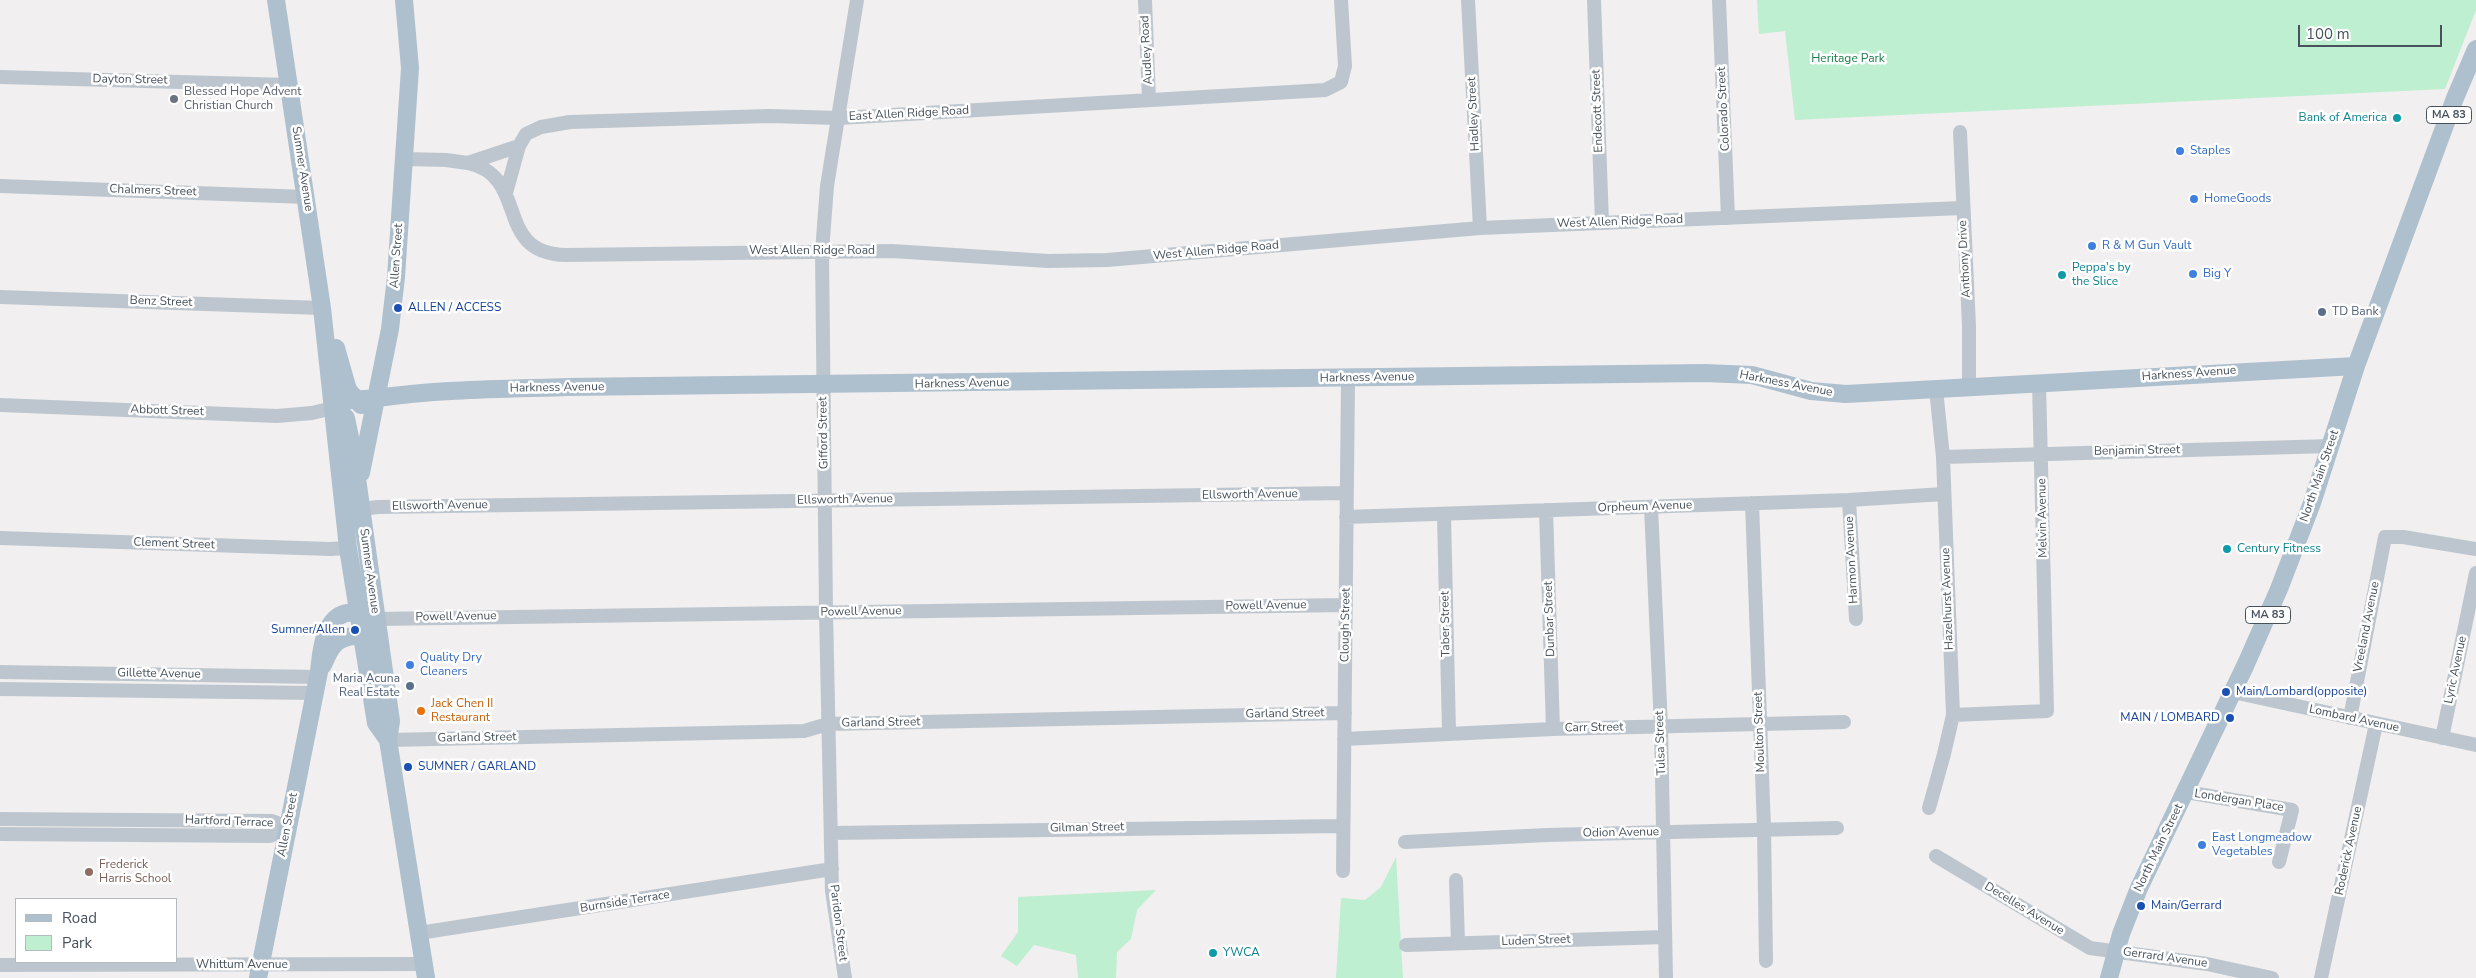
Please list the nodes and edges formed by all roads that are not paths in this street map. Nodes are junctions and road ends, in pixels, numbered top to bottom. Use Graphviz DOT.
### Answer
graph roads {
  1 [pos="276,0"];
  2 [pos="404,0"];
  3 [pos="857,0"];
  4 [pos="1145,0"];
  5 [pos="1341,0"];
  6 [pos="1468,0"];
  7 [pos="1594,0"];
  8 [pos="1719,0"];
  9 [pos="2476,49"];
  10 [pos="0,77"];
  11 [pos="289,85"];
  12 [pos="1149,100"];
  13 [pos="839,118"];
  14 [pos="1960,132"];
  15 [pos="519,146"];
  16 [pos="404,159"];
  17 [pos="468,163"];
  18 [pos="0,186"];
  19 [pos="506,193"];
  20 [pos="307,196"];
  21 [pos="1962,208"];
  22 [pos="1728,218"];
  23 [pos="1602,223"];
  24 [pos="1480,228"];
  25 [pos="822,252"];
  26 [pos="0,297"];
  27 [pos="322,308"];
  28 [pos="2356,366"];
  29 [pos="1348,379"];
  30 [pos="2039,384"];
  31 [pos="823,386"];
  32 [pos="1969,386"];
  33 [pos="1936,388"];
  34 [pos="363,400"];
  35 [pos="0,405"];
  36 [pos="333,408"];
  37 [pos="2331,446"];
  38 [pos="2041,453"];
  39 [pos="1943,457"];
  40 [pos="1346,493"];
  41 [pos="1944,494"];
  42 [pos="826,500"];
  43 [pos="1849,500"];
  44 [pos="1752,503"];
  45 [pos="1651,507"];
  46 [pos="352,510"];
  47 [pos="1546,510"];
  48 [pos="1444,515"];
  49 [pos="1346,517"];
  50 [pos="0,538"];
  51 [pos="348,548"];
  52 [pos="2476,549"];
  53 [pos="2476,573"];
  54 [pos="1346,605"];
  55 [pos="358,612"];
  56 [pos="826,612"];
  57 [pos="376,620"];
  58 [pos="1856,620"];
  59 [pos="361,635"];
  60 [pos="0,672"];
  61 [pos="85,673"];
  62 [pos="317,681"];
  63 [pos="0,689"];
  64 [pos="84,690"];
  65 [pos="2233,692"];
  66 [pos="1344,713"];
  67 [pos="1953,715"];
  68 [pos="2350,718"];
  69 [pos="1844,722"];
  70 [pos="1760,723"];
  71 [pos="828,724"];
  72 [pos="2376,724"];
  73 [pos="1661,727"];
  74 [pos="1553,729"];
  75 [pos="1449,732"];
  76 [pos="2442,738"];
  77 [pos="1344,739"];
  78 [pos="388,740"];
  79 [pos="2476,746"];
  80 [pos="2186,792"];
  81 [pos="1928,808"];
  82 [pos="0,819"];
  83 [pos="1343,826"];
  84 [pos="288,827"];
  85 [pos="1764,828"];
  86 [pos="1837,828"];
  87 [pos="1663,832"];
  88 [pos="831,833"];
  89 [pos="0,834"];
  90 [pos="1405,842"];
  91 [pos="1936,856"];
  92 [pos="2279,862"];
  93 [pos="832,869"];
  94 [pos="1343,871"];
  95 [pos="1456,880"];
  96 [pos="418,933"];
  97 [pos="1665,937"];
  98 [pos="1458,943"];
  99 [pos="1406,945"];
  100 [pos="2116,951"];
  101 [pos="1766,961"];
  102 [pos="0,965"];
  103 [pos="425,971"];
  104 [pos="259,972"];
  105 [pos="845,978"];
  106 [pos="1666,978"];
  107 [pos="2109,978"];
  108 [pos="2272,978"];
  109 [pos="2321,978"];
  1 -- 11 [label="main road, Sumner Avenue"];
  2 -- 16 [label="main road, Allen Street"];
  3 -- 13 [label="street, Gifford Street"];
  4 -- 12 [label="street, Audley Road"];
  5 -- 12 [label="street, East Allen Ridge Road"];
  6 -- 24 [label="street, Hadley Street"];
  7 -- 23 [label="street, Endecott Street"];
  8 -- 22 [label="street, Colorado Street"];
  9 -- 28 [label="main road, North Main Street / MA 83"];
  10 -- 11 [label="street, Dayton Street"];
  11 -- 20 [label="main road, Sumner Avenue"];
  12 -- 13 [label="street, East Allen Ridge Road"];
  13 -- 15 [label="street, East Allen Ridge Road"];
  13 -- 25 [label="street, Gifford Street"];
  14 -- 21 [label="street, Anthony Drive"];
  15 -- 17 [label="street, East Allen Ridge Road"];
  15 -- 19 [label="street"];
  16 -- 17 [label="street, East Allen Ridge Road"];
  16 -- 34 [label="main road, Allen Street"];
  17 -- 19 [label="street, West Allen Ridge Road"];
  18 -- 20 [label="street, Chalmers Street"];
  19 -- 25 [label="street, West Allen Ridge Road"];
  20 -- 27 [label="main road, Sumner Avenue"];
  21 -- 22 [label="street, West Allen Ridge Road"];
  21 -- 32 [label="street, Anthony Drive"];
  22 -- 23 [label="street, West Allen Ridge Road"];
  23 -- 24 [label="street, West Allen Ridge Road"];
  24 -- 25 [label="street, West Allen Ridge Road"];
  25 -- 31 [label="street, Gifford Street"];
  26 -- 27 [label="street, Benz Street"];
  27 -- 34 [label="main road, Sumner Avenue"];
  27 -- 36 [label="main road, Sumner Avenue"];
  28 -- 30 [label="main road, Harkness Avenue"];
  28 -- 37 [label="main road, North Main Street / MA 83"];
  29 -- 31 [label="main road, Harkness Avenue"];
  29 -- 33 [label="main road, Harkness Avenue"];
  29 -- 40 [label="street, Clough Street"];
  30 -- 32 [label="main road, Harkness Avenue"];
  30 -- 38 [label="street, Melvin Avenue"];
  31 -- 34 [label="main road, Harkness Avenue"];
  31 -- 42 [label="street, Gifford Street"];
  32 -- 33 [label="main road, Harkness Avenue"];
  33 -- 39 [label="street, Hazelhurst Avenue"];
  34 -- 36 [label="main road, Harkness Avenue"];
  34 -- 46 [label="main road, Allen Street"];
  35 -- 36 [label="street, Abbott Street"];
  36 -- 46 [label="main road, Sumner Avenue"];
  37 -- 38 [label="street, Benjamin Street"];
  37 -- 65 [label="main road, North Main Street / MA 83"];
  38 -- 39 [label="street, Benjamin Street"];
  38 -- 67 [label="street, Melvin Avenue"];
  39 -- 41 [label="street, Hazelhurst Avenue"];
  40 -- 42 [label="street, Ellsworth Avenue"];
  40 -- 49 [label="street, Clough Street"];
  41 -- 43 [label="street, Orpheum Avenue"];
  41 -- 67 [label="street, Hazelhurst Avenue"];
  42 -- 46 [label="street, Ellsworth Avenue"];
  42 -- 56 [label="street, Gifford Street"];
  43 -- 44 [label="street, Orpheum Avenue"];
  43 -- 58 [label="street, Harmon Avenue"];
  44 -- 45 [label="street, Orpheum Avenue"];
  44 -- 70 [label="street, Moulton Street"];
  45 -- 47 [label="street, Orpheum Avenue"];
  45 -- 73 [label="street, Tulsa Street"];
  46 -- 51 [label="main road, Sumner Avenue"];
  46 -- 57 [label="main road, Sumner Avenue"];
  47 -- 48 [label="street, Orpheum Avenue"];
  47 -- 74 [label="street, Dunbar Street"];
  48 -- 49 [label="street, Orpheum Avenue"];
  48 -- 75 [label="street, Taber Street"];
  49 -- 54 [label="street, Clough Street"];
  50 -- 51 [label="street, Clement Street"];
  51 -- 55 [label="main road, Sumner Avenue"];
  52 -- 68 [label="street, Vreeland Avenue"];
  53 -- 76 [label="street, Lyric Avenue"];
  54 -- 56 [label="street, Powell Avenue"];
  54 -- 66 [label="street, Clough Street"];
  55 -- 57 [label="main road"];
  55 -- 59 [label="main road, Sumner Avenue"];
  55 -- 62 [label="main road, Allen Street"];
  56 -- 57 [label="street, Powell Avenue"];
  56 -- 71 [label="street, Gifford Street"];
  57 -- 59 [label="main road, Allen Street"];
  57 -- 78 [label="main road, Sumner Avenue"];
  59 -- 62 [label="main road, Allen Street"];
  59 -- 78 [label="main road, Sumner Avenue"];
  60 -- 61 [label="street, Gillette Avenue"];
  61 -- 62 [label="street, Gillette Avenue"];
  61 -- 64 [label="street"];
  62 -- 64 [label="street, Gillette Avenue"];
  62 -- 84 [label="main road, Allen Street"];
  63 -- 64 [label="street, Gillette Avenue"];
  65 -- 68 [label="street, Lombard Avenue"];
  65 -- 80 [label="main road, North Main Street / MA 83"];
  66 -- 71 [label="street, Garland Street"];
  66 -- 77 [label="street, Clough Street"];
  67 -- 81 [label="street, Hazelhurst Avenue"];
  68 -- 72 [label="street, Lombard Avenue"];
  69 -- 70 [label="street, Carr Street"];
  70 -- 73 [label="street, Carr Street"];
  70 -- 85 [label="street, Moulton Street"];
  71 -- 78 [label="street, Garland Street"];
  71 -- 88 [label="street, Gifford Street"];
  72 -- 76 [label="street, Lombard Avenue"];
  72 -- 109 [label="street, Roderick Avenue"];
  73 -- 74 [label="street, Carr Street"];
  73 -- 87 [label="street, Tulsa Street"];
  74 -- 75 [label="street, Carr Street"];
  75 -- 77 [label="street, Carr Street"];
  76 -- 79 [label="street, Lombard Avenue"];
  77 -- 83 [label="street, Clough Street"];
  78 -- 96 [label="main road, Sumner Avenue"];
  80 -- 92 [label="street, Londergan Place"];
  80 -- 100 [label="main road, North Main Street / MA 83"];
  82 -- 84 [label="street, Hartford Terrace"];
  83 -- 88 [label="street, Gilman Street"];
  83 -- 94 [label="street, Clough Street"];
  84 -- 89 [label="street, Hartford Terrace"];
  84 -- 104 [label="main road, Allen Street"];
  85 -- 86 [label="street, Odion Avenue"];
  85 -- 87 [label="street, Odion Avenue"];
  85 -- 101 [label="street, Moulton Street"];
  87 -- 90 [label="street, Odion Avenue"];
  87 -- 97 [label="street, Tulsa Street"];
  88 -- 93 [label="street, Gifford Street"];
  91 -- 100 [label="street, Decelles Avenue"];
  93 -- 96 [label="street, Burnside Terrace"];
  93 -- 105 [label="street, Paridon Street"];
  95 -- 98 [label="street"];
  96 -- 103 [label="main road, Sumner Avenue"];
  97 -- 98 [label="street, Luden Street"];
  97 -- 106 [label="street, Tulsa Street"];
  98 -- 99 [label="street, Luden Street"];
  100 -- 107 [label="main road, North Main Street / MA 83"];
  100 -- 108 [label="street, Gerrard Avenue"];
  102 -- 104 [label="street, Whittum Avenue"];
  103 -- 104 [label="street, Whittum Avenue"];
}
